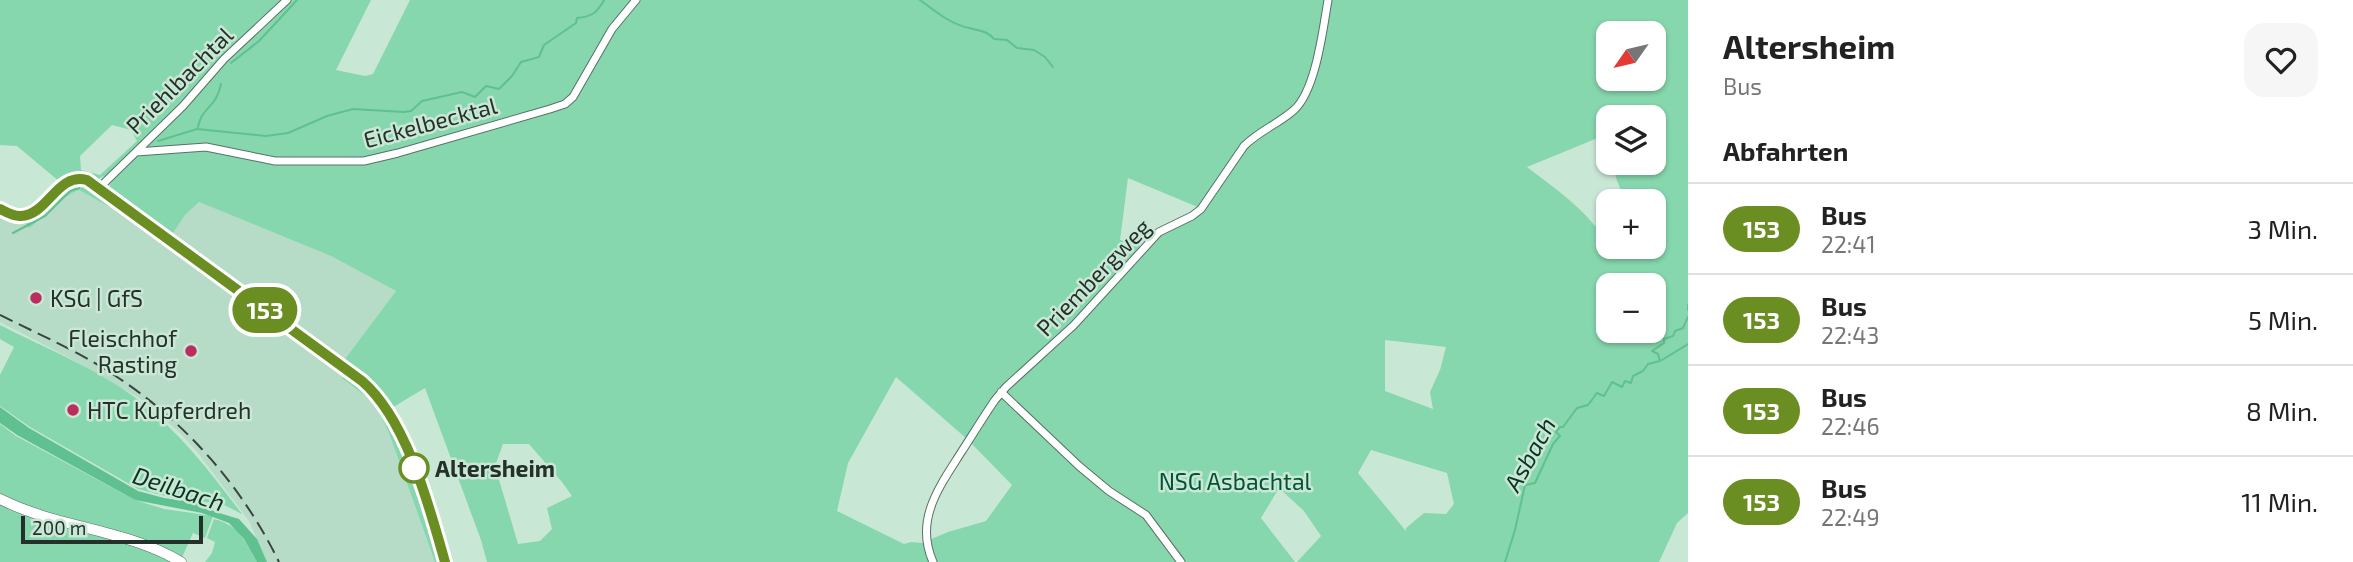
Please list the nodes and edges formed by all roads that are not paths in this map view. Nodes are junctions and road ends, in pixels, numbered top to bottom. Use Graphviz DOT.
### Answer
graph roads {
  1 [pos="287,0"];
  2 [pos="636,0"];
  3 [pos="1328,0"];
  4 [pos="136,152"];
  5 [pos="99,188"];
  6 [pos="0,209"];
  7 [pos="1001,392"];
  8 [pos="0,499"];
  9 [pos="181,562"];
  10 [pos="445,562"];
  11 [pos="933,562"];
  12 [pos="1181,562"];
  1 -- 4 [label="street, Priehlbachtal"];
  2 -- 4 [label="street, Eickelbecktal"];
  3 -- 7 [label="street, Priembergweg"];
  4 -- 5 [label="street, Priehlbachtal"];
  5 -- 6 [label="street"];
  5 -- 10 [label="street"];
  7 -- 11 [label="street, Priembergweg"];
  7 -- 12 [label="street"];
  8 -- 9 [label="main road"];
}
